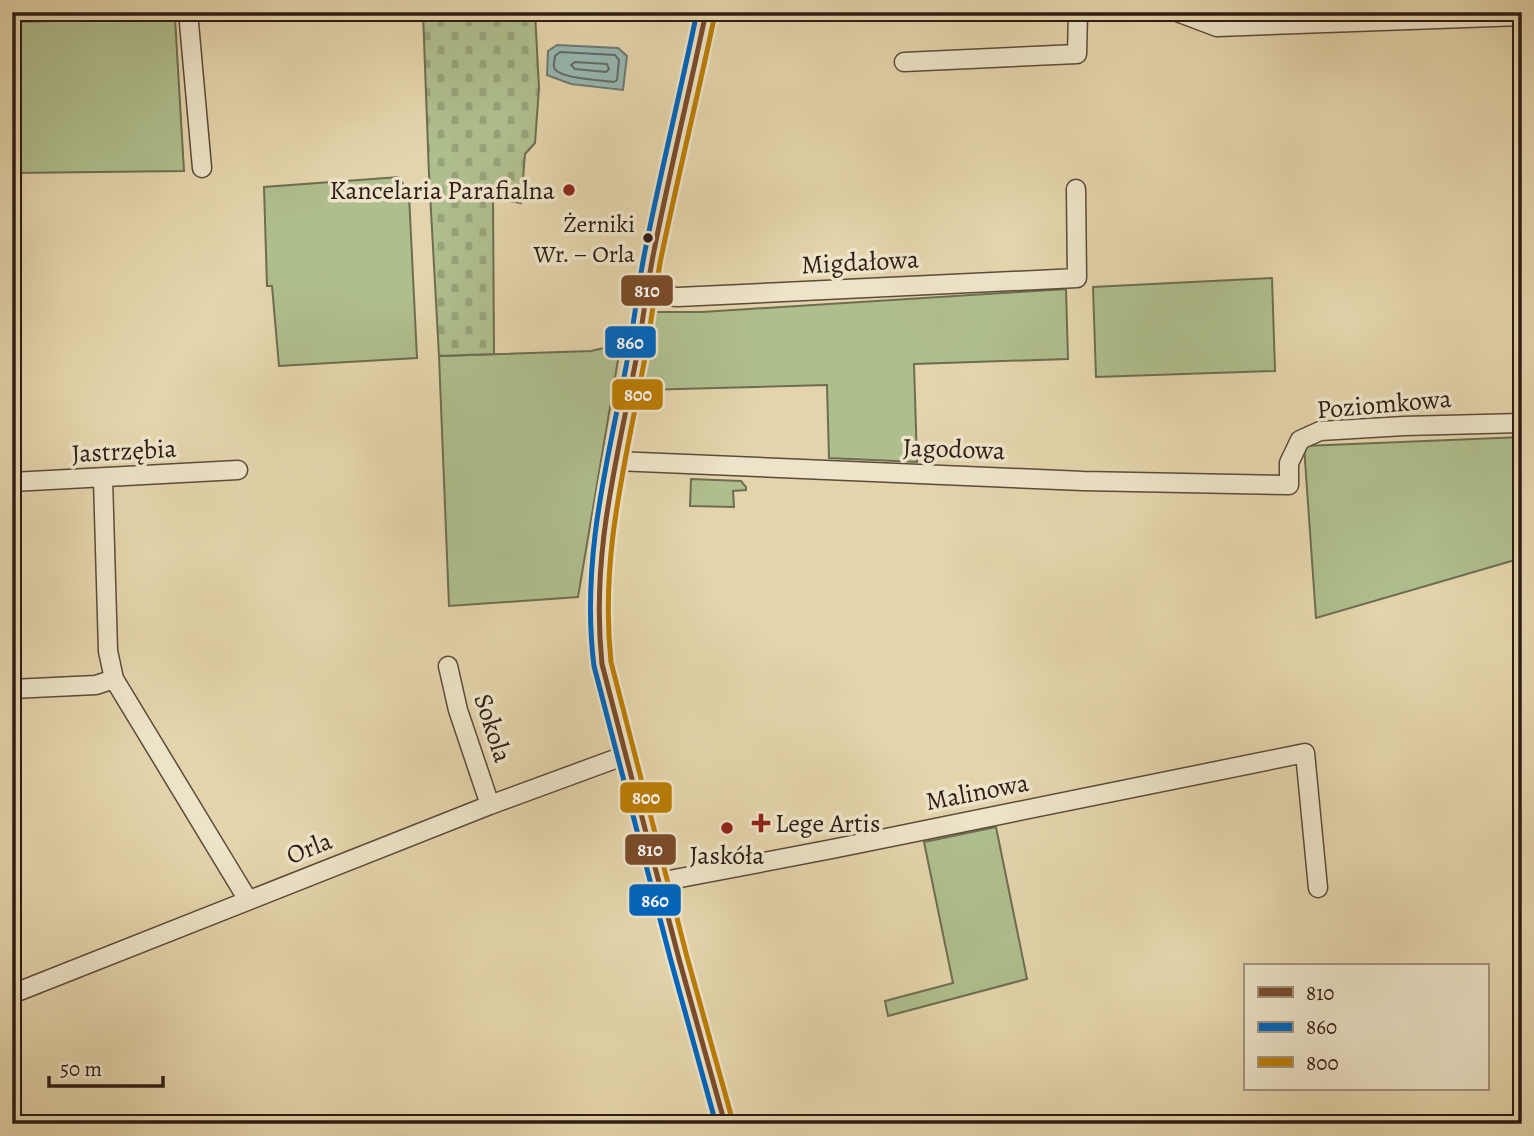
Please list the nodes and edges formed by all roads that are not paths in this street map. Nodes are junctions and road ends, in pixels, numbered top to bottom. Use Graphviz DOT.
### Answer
graph roads {
  1 [pos="188,12"];
  2 [pos="706,12"];
  3 [pos="1078,12"];
  4 [pos="1177,12"];
  5 [pos="1522,16"];
  6 [pos="904,62"];
  7 [pos="202,168"];
  8 [pos="1076,189"];
  9 [pos="645,295"];
  10 [pos="1522,423"];
  11 [pos="616,461"];
  12 [pos="238,470"];
  13 [pos="103,479"];
  14 [pos="12,482"];
  15 [pos="1289,485"];
  16 [pos="448,666"];
  17 [pos="114,679"];
  18 [pos="12,689"];
  19 [pos="626,755"];
  20 [pos="490,805"];
  21 [pos="659,882"];
  22 [pos="1318,888"];
  23 [pos="248,900"];
  24 [pos="12,994"];
  25 [pos="725,1124"];
  1 -- 7 [label="street"];
  2 -- 9 [label="street"];
  3 -- 6 [label="street"];
  4 -- 5 [label="street"];
  8 -- 9 [label="street, Migdałowa"];
  9 -- 11 [label="street"];
  10 -- 15 [label="street, Poziomkowa"];
  11 -- 15 [label="street, Jagodowa"];
  11 -- 19 [label="street"];
  12 -- 13 [label="street, Jastrzębia"];
  13 -- 14 [label="street, Jastrzębia"];
  13 -- 17 [label="street"];
  16 -- 20 [label="street, Sokola"];
  17 -- 18 [label="street"];
  17 -- 23 [label="street"];
  19 -- 20 [label="street, Orla"];
  19 -- 21 [label="street"];
  20 -- 23 [label="street, Orla"];
  21 -- 22 [label="street, Malinowa"];
  21 -- 25 [label="street"];
  23 -- 24 [label="street, Orla"];
}
